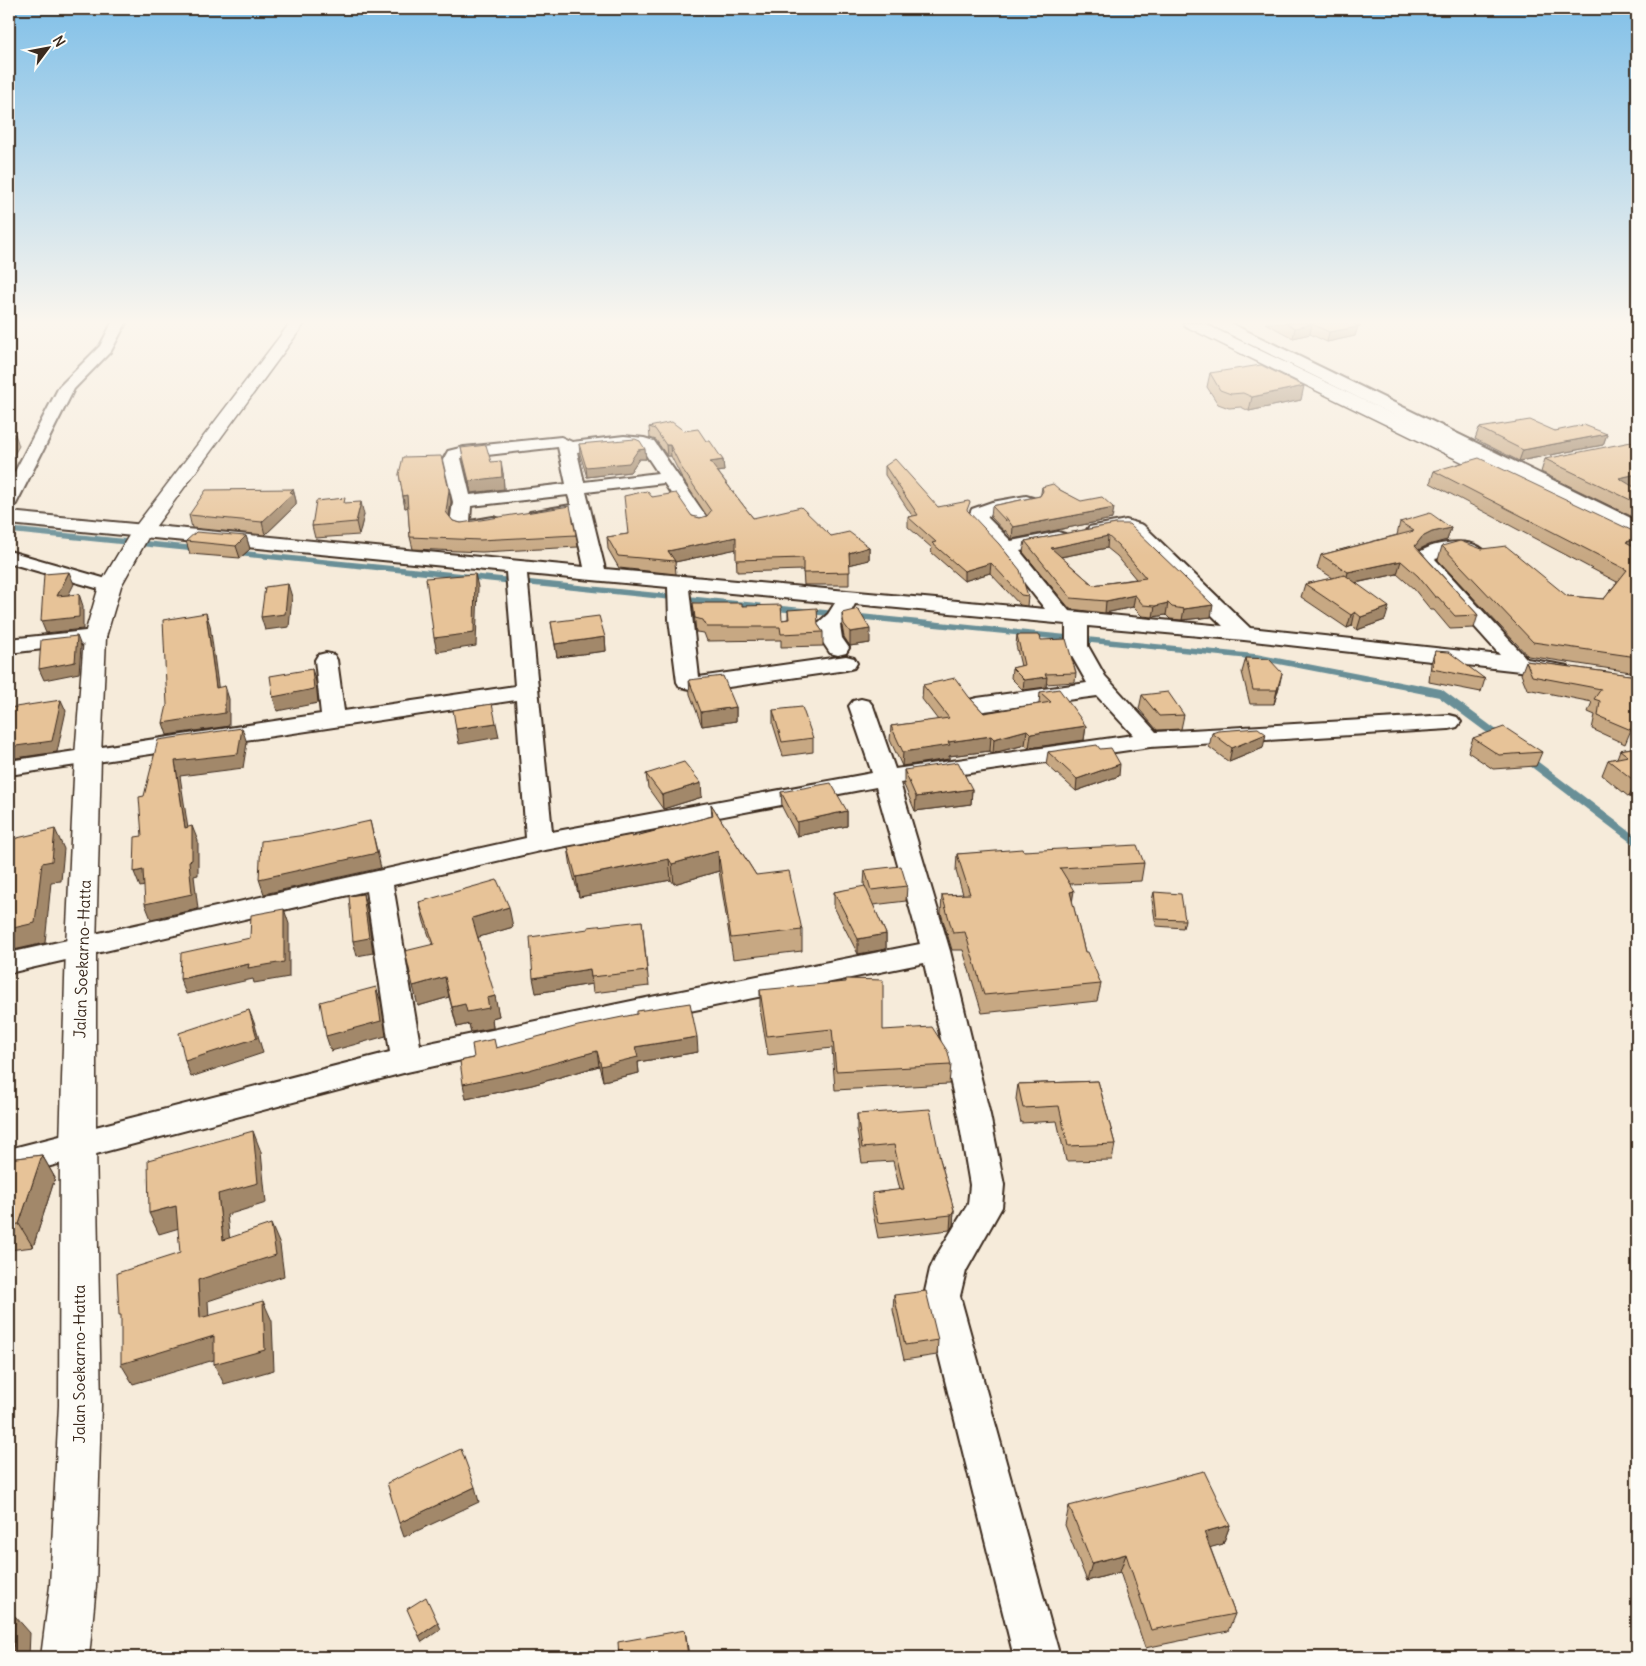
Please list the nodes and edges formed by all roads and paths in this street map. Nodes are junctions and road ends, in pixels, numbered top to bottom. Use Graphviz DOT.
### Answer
graph roads {
  1 [pos="60,401"];
  2 [pos="240,401"];
  3 [pos="1359,401"];
  4 [pos="1372,401"];
  5 [pos="567,448"];
  6 [pos="1545,464"];
  7 [pos="1517,469"];
  8 [pos="1497,472"];
  9 [pos="668,477"];
  10 [pos="575,488"];
  11 [pos="9,500"];
  12 [pos="1031,501"];
  13 [pos="462,502"];
  14 [pos="580,509"];
  15 [pos="9,518"];
  16 [pos="700,522"];
  17 [pos="1637,528"];
  18 [pos="136,539"];
  19 [pos="1637,541"];
  20 [pos="1007,548"];
  21 [pos="9,556"];
  22 [pos="1479,556"];
  23 [pos="516,567"];
  24 [pos="596,574"];
  25 [pos="678,581"];
  26 [pos="110,586"];
  27 [pos="843,607"];
  28 [pos="1073,628"];
  29 [pos="1244,634"];
  30 [pos="95,637"];
  31 [pos="9,646"];
  32 [pos="326,660"];
  33 [pos="1520,664"];
  34 [pos="1576,673"];
  35 [pos="1104,688"];
  36 [pos="527,691"];
  37 [pos="977,705"];
  38 [pos="861,706"];
  39 [pos="334,720"];
  40 [pos="1449,722"];
  41 [pos="1150,740"];
  42 [pos="88,756"];
  43 [pos="9,768"];
  44 [pos="886,778"];
  45 [pos="540,842"];
  46 [pos="378,880"];
  47 [pos="82,947"];
  48 [pos="936,951"];
  49 [pos="9,963"];
  50 [pos="407,1060"];
  51 [pos="78,1145"];
  52 [pos="9,1163"];
  53 [pos="65,1657"];
  54 [pos="1038,1657"];
  1 -- 11 [label="street"];
  2 -- 18 [label="main road, Jalan Soekarno-Hatta"];
  3 -- 8 [label="main road"];
  4 -- 7 [label="street"];
  5 -- 9 [label="street"];
  5 -- 10 [label="street"];
  5 -- 13 [label="street"];
  6 -- 7 [label="street"];
  7 -- 8 [label="street"];
  7 -- 17 [label="street"];
  8 -- 19 [label="main road"];
  9 -- 10 [label="street"];
  9 -- 16 [label="street"];
  10 -- 13 [label="street"];
  10 -- 14 [label="street"];
  12 -- 20 [label="street"];
  13 -- 14 [label="street"];
  14 -- 24 [label="street"];
  15 -- 18 [label="street"];
  18 -- 23 [label="street"];
  18 -- 26 [label="main road, Jalan Soekarno-Hatta"];
  20 -- 28 [label="street"];
  20 -- 29 [label="street"];
  21 -- 26 [label="street"];
  22 -- 33 [label="street"];
  23 -- 24 [label="street"];
  23 -- 36 [label="street"];
  24 -- 25 [label="street"];
  25 -- 27 [label="street"];
  25 -- 27 [label="street"];
  26 -- 30 [label="main road, Jalan Soekarno-Hatta"];
  27 -- 28 [label="street"];
  28 -- 29 [label="street"];
  28 -- 35 [label="street"];
  29 -- 33 [label="street"];
  30 -- 31 [label="street"];
  30 -- 42 [label="main road, Jalan Soekarno-Hatta"];
  32 -- 39 [label="street"];
  33 -- 34 [label="street"];
  35 -- 37 [label="street"];
  35 -- 41 [label="street"];
  36 -- 39 [label="street"];
  36 -- 45 [label="street"];
  38 -- 44 [label="street"];
  39 -- 42 [label="street"];
  40 -- 41 [label="street"];
  41 -- 44 [label="street"];
  42 -- 43 [label="street"];
  42 -- 47 [label="main road, Jalan Soekarno-Hatta"];
  44 -- 45 [label="street"];
  44 -- 48 [label="street"];
  45 -- 46 [label="street"];
  46 -- 47 [label="street"];
  46 -- 50 [label="street"];
  47 -- 49 [label="street"];
  47 -- 51 [label="main road, Jalan Soekarno-Hatta"];
  48 -- 50 [label="street"];
  48 -- 54 [label="street"];
  50 -- 51 [label="street"];
  51 -- 52 [label="street"];
  51 -- 53 [label="main road, Jalan Soekarno-Hatta"];
}
